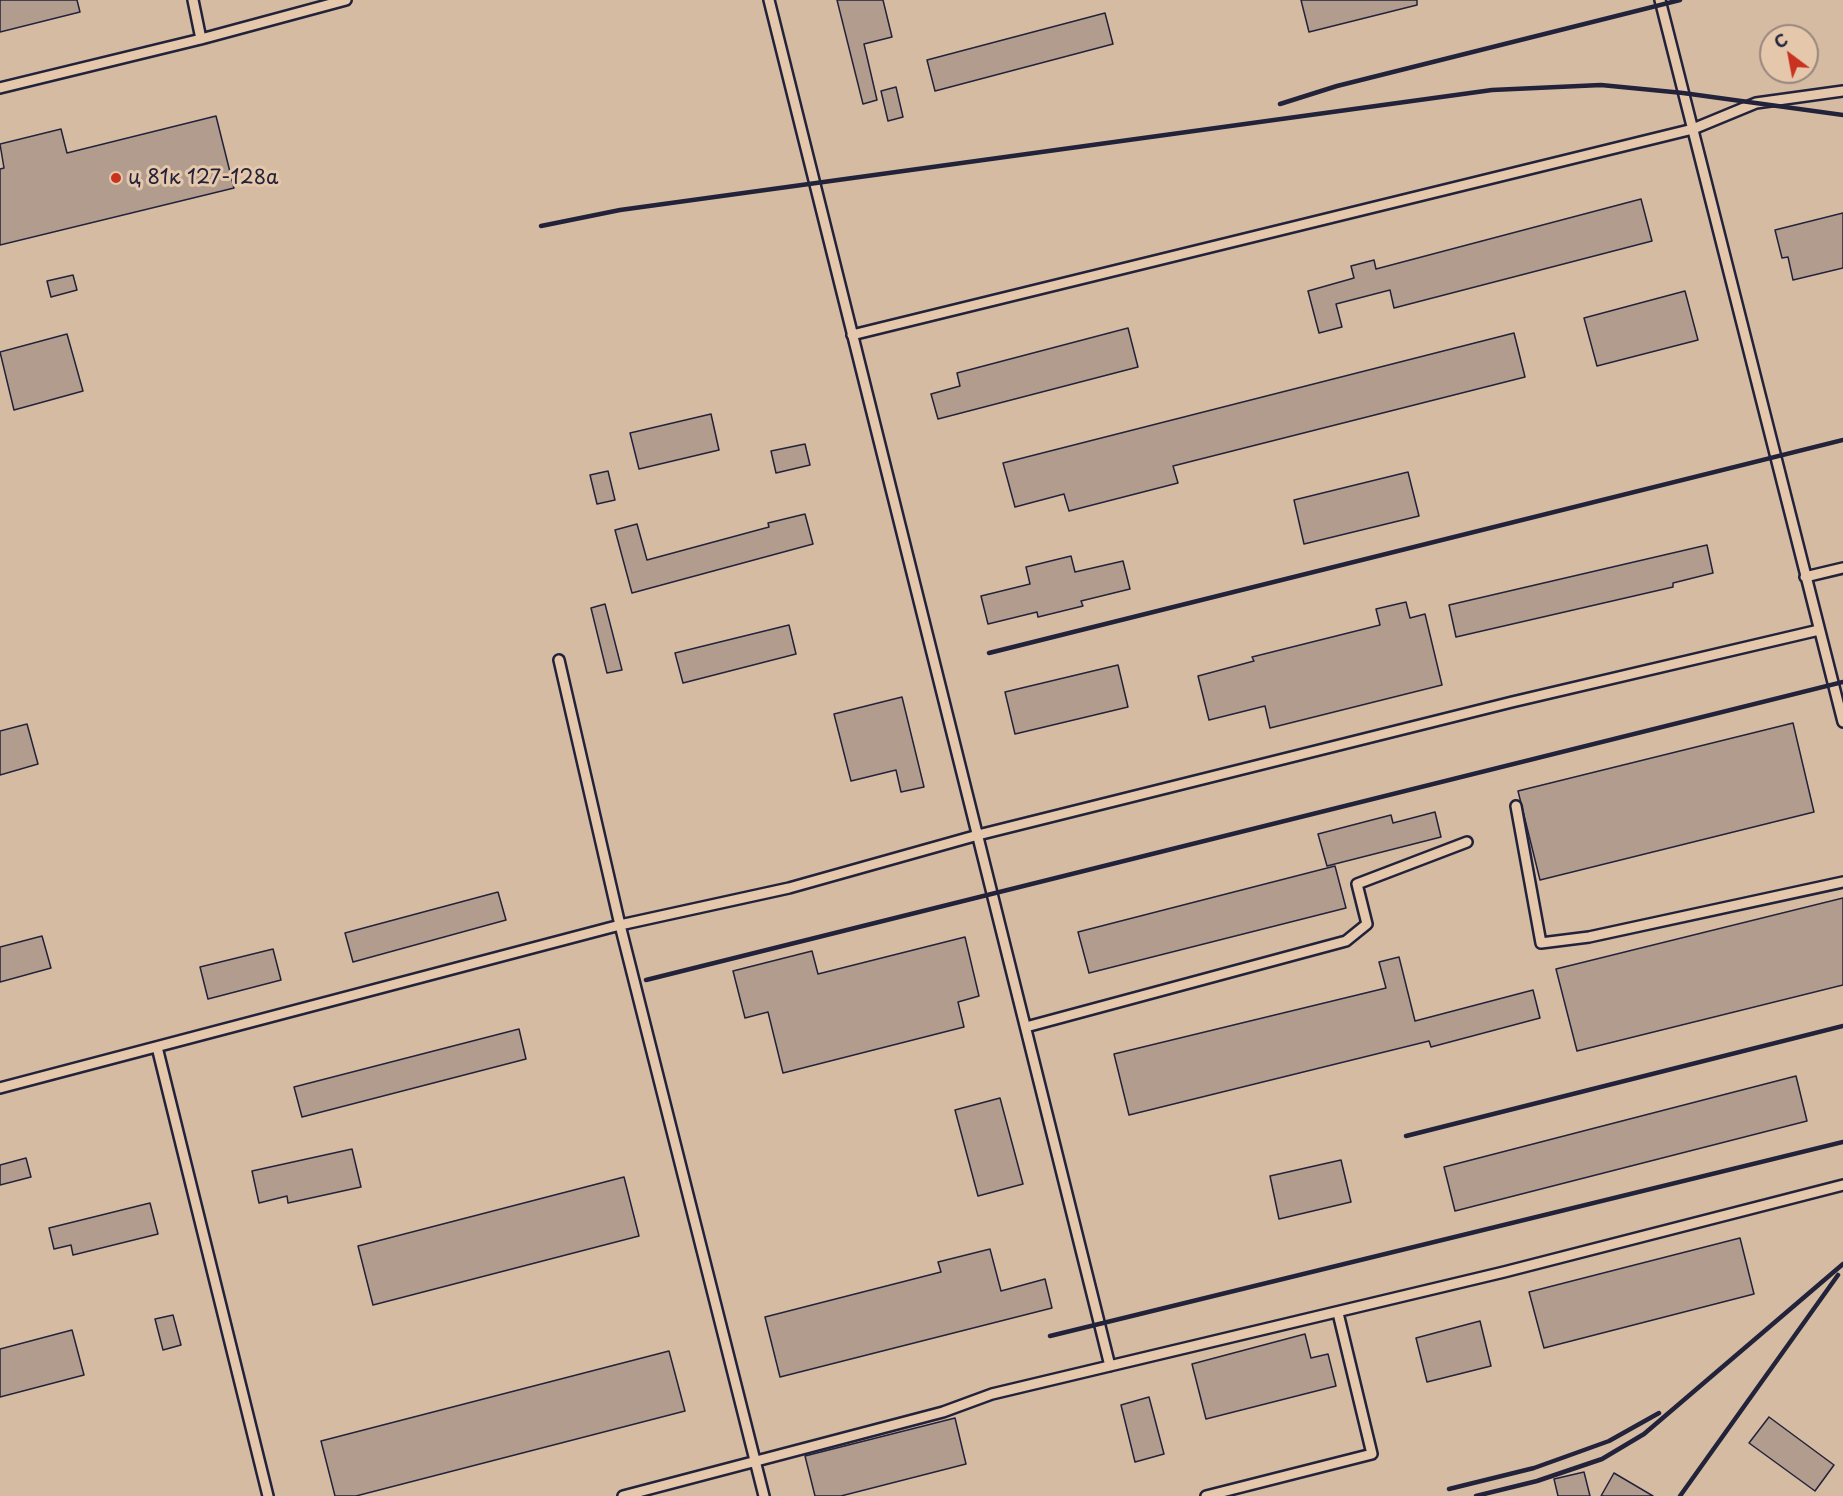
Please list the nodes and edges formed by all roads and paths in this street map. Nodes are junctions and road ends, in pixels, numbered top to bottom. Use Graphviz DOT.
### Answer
graph roads {
  1 [pos="193,0"];
  2 [pos="346,0"];
  3 [pos="769,0"];
  4 [pos="1660,0"];
  5 [pos="201,39"];
  6 [pos="0,88"];
  7 [pos="1843,91"];
  8 [pos="1693,129"];
  9 [pos="852,335"];
  10 [pos="1843,568"];
  11 [pos="1805,577"];
  12 [pos="1819,630"];
  13 [pos="559,660"];
  14 [pos="1843,722"];
  15 [pos="1516,806"];
  16 [pos="978,835"];
  17 [pos="1467,842"];
  18 [pos="1843,882"];
  19 [pos="620,925"];
  20 [pos="1026,1027"];
  21 [pos="156,1047"];
  22 [pos="0,1088"];
  23 [pos="1843,1185"];
  24 [pos="1338,1313"];
  25 [pos="1110,1366"];
  26 [pos="756,1461"];
  27 [pos="268,1496"];
  28 [pos="622,1496"];
  29 [pos="764,1496"];
  30 [pos="1206,1496"];
  1 -- 5 [label="lane"];
  2 -- 5 [label="lane"];
  3 -- 9 [label="lane"];
  4 -- 8 [label="lane"];
  5 -- 6 [label="lane"];
  7 -- 8 [label="lane"];
  8 -- 9 [label="lane"];
  8 -- 11 [label="lane"];
  9 -- 16 [label="lane"];
  10 -- 11 [label="lane"];
  11 -- 12 [label="lane"];
  12 -- 14 [label="lane"];
  12 -- 16 [label="lane"];
  13 -- 19 [label="lane"];
  15 -- 18 [label="lane"];
  16 -- 19 [label="lane"];
  16 -- 20 [label="lane"];
  17 -- 20 [label="lane"];
  19 -- 21 [label="lane"];
  19 -- 26 [label="lane"];
  20 -- 25 [label="lane"];
  21 -- 22 [label="lane"];
  21 -- 27 [label="lane"];
  23 -- 24 [label="lane"];
  24 -- 25 [label="lane"];
  24 -- 30 [label="lane"];
  25 -- 26 [label="lane"];
  26 -- 28 [label="lane"];
  26 -- 29 [label="lane"];
}
